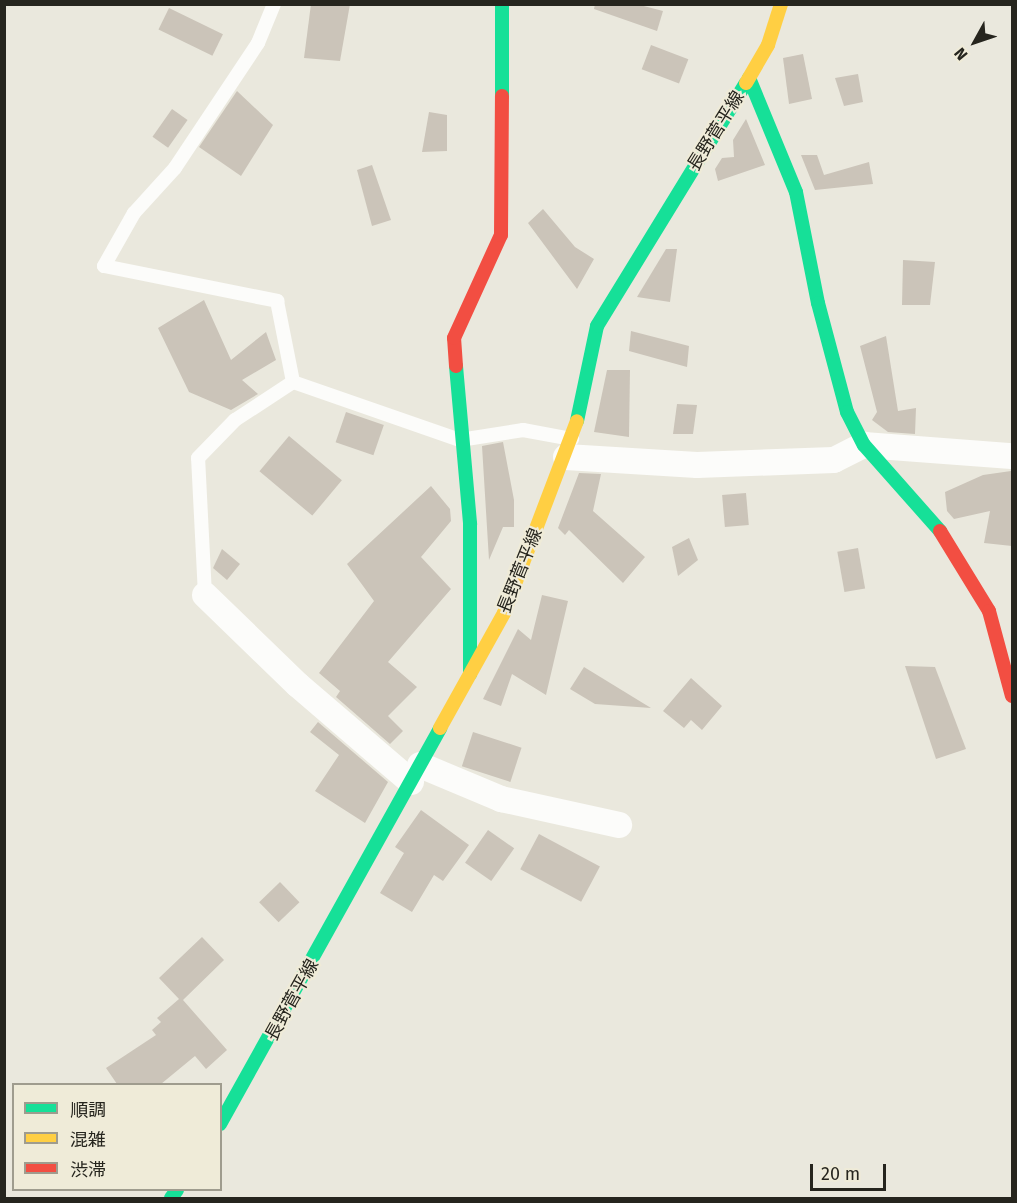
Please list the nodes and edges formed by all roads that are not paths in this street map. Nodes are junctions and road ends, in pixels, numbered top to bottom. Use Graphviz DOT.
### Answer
graph roads {
  1 [pos="274,4"];
  2 [pos="502,4"];
  3 [pos="781,4"];
  4 [pos="749,78"];
  5 [pos="293,382"];
  6 [pos="460,440"];
  7 [pos="864,446"];
  8 [pos="569,448"];
  9 [pos="1012,456"];
  10 [pos="205,595"];
  11 [pos="470,674"];
  12 [pos="1012,696"];
  13 [pos="416,773"];
  14 [pos="619,825"];
  15 [pos="222,1120"];
  1 -- 5 [label="lane"];
  2 -- 6 [label="street"];
  3 -- 4 [label="street, 長野菅平線"];
  4 -- 7 [label="street"];
  4 -- 8 [label="street, 長野菅平線"];
  5 -- 6 [label="lane"];
  5 -- 10 [label="lane"];
  6 -- 8 [label="lane"];
  6 -- 11 [label="street"];
  7 -- 8 [label="street"];
  7 -- 9 [label="street"];
  7 -- 12 [label="street"];
  8 -- 11 [label="street, 長野菅平線"];
  10 -- 13 [label="street"];
  11 -- 13 [label="street, 長野菅平線"];
  13 -- 14 [label="street"];
  13 -- 15 [label="street, 長野菅平線"];
}
